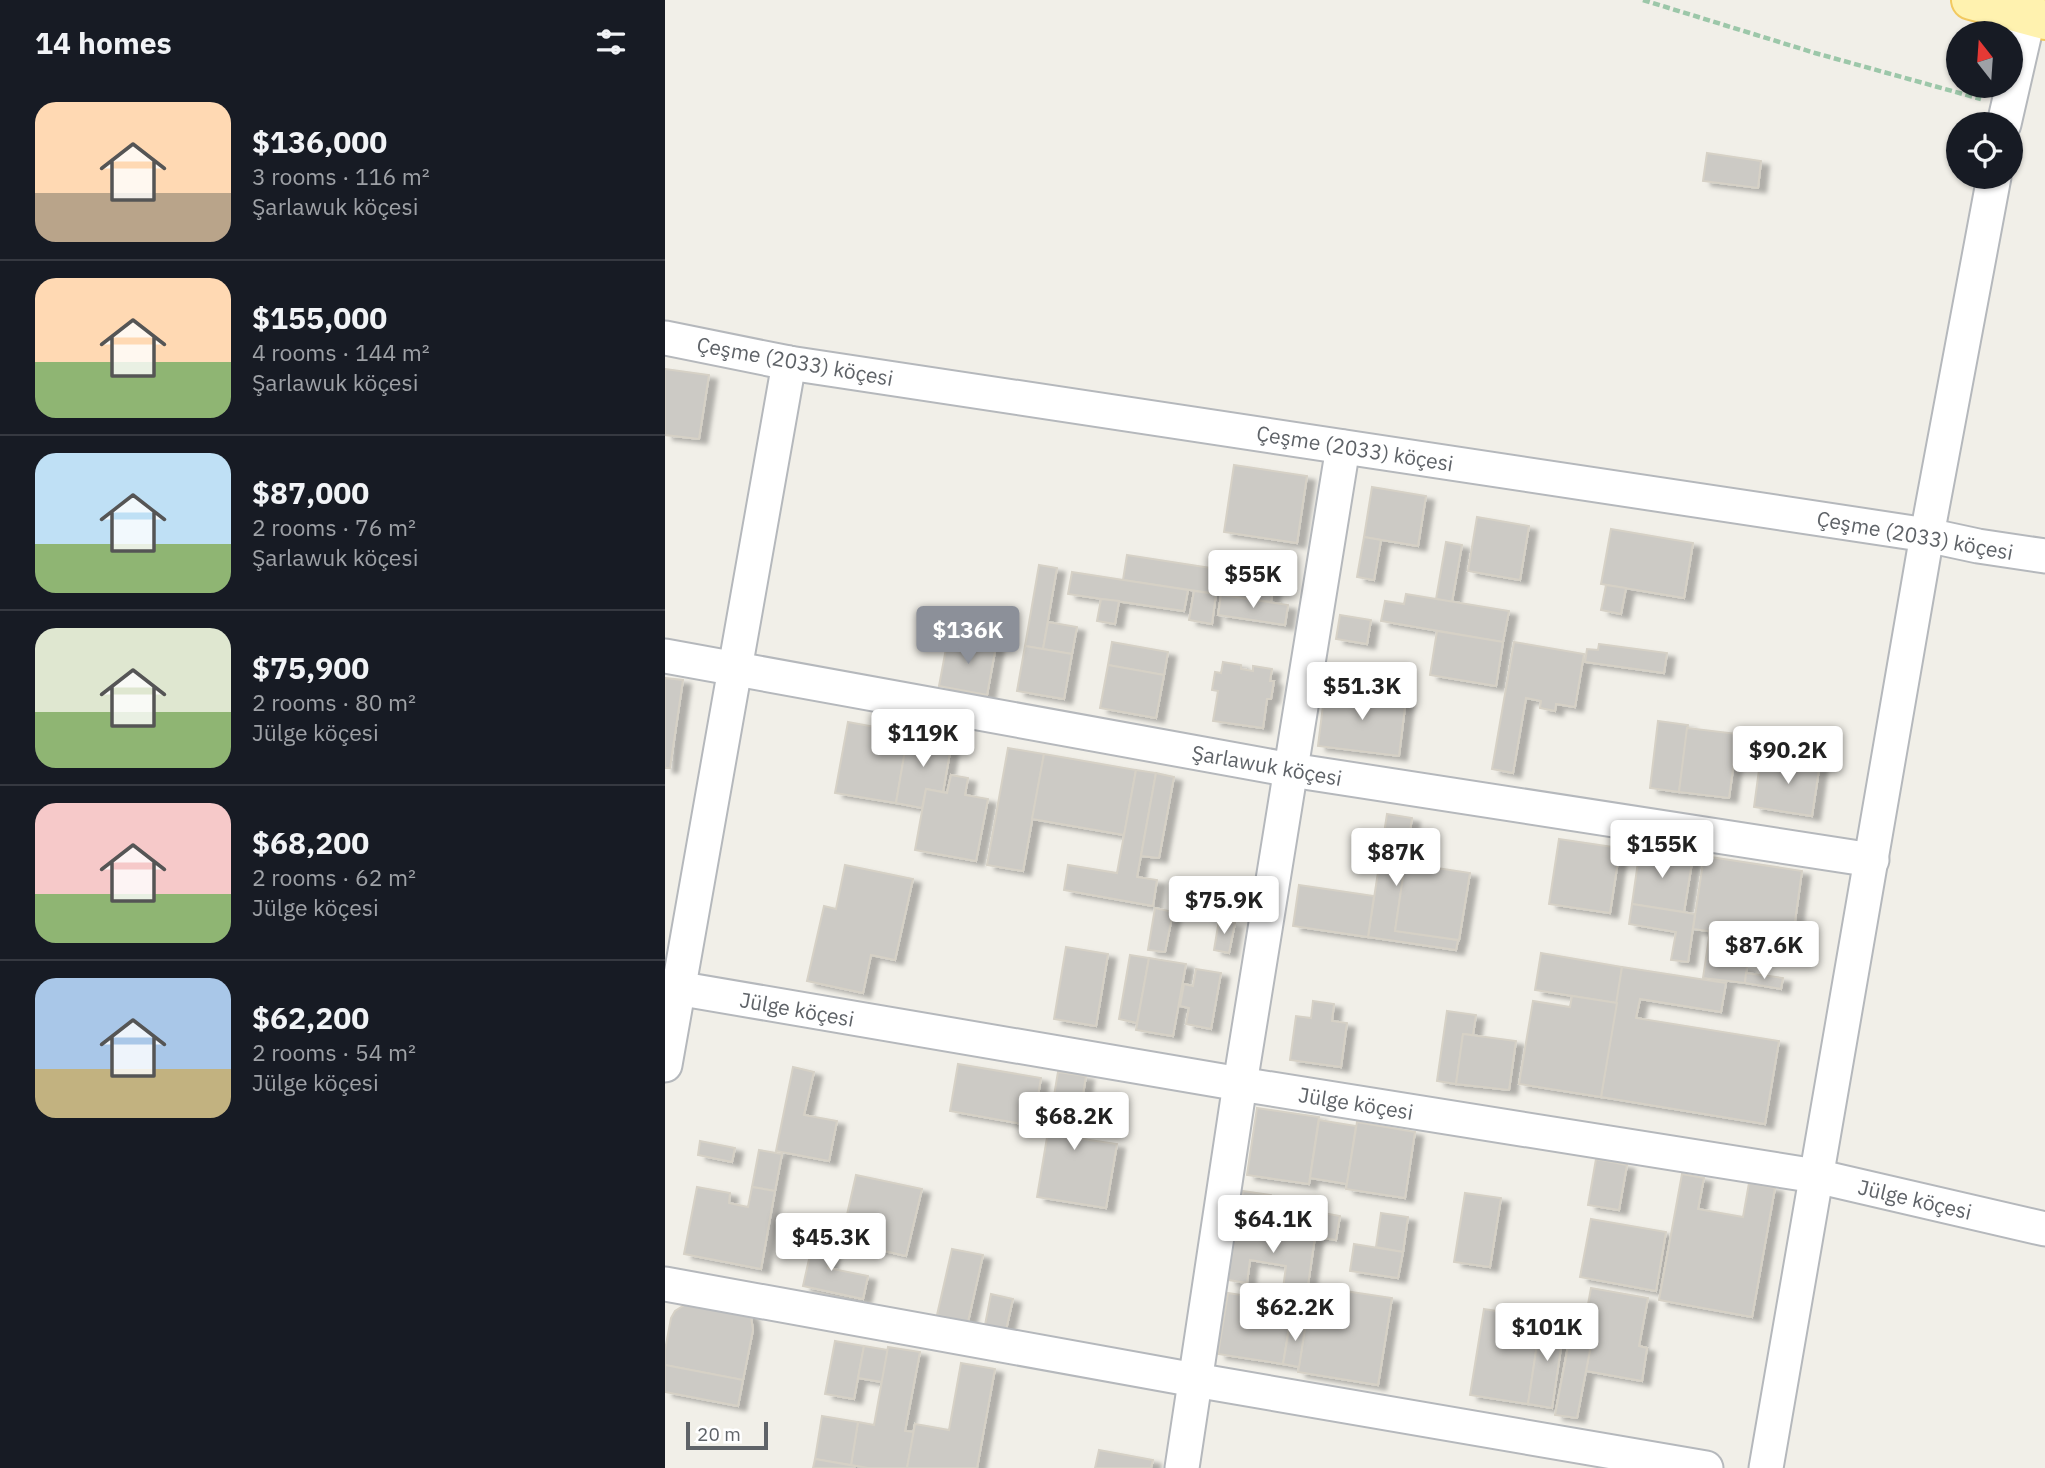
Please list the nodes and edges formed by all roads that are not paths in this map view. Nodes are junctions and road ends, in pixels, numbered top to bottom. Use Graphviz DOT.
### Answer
graph roads {
  1 [pos="1971,0"];
  2 [pos="2037,17"];
  3 [pos="2007,112"];
  4 [pos="1992,189"];
  5 [pos="665,338"];
  6 [pos="789,363"];
  7 [pos="1343,447"];
  8 [pos="1927,535"];
  9 [pos="2045,556"];
  10 [pos="665,656"];
  11 [pos="735,668"];
  12 [pos="1291,771"];
  13 [pos="1872,860"];
  14 [pos="672,987"];
  15 [pos="665,1065"];
  16 [pos="1240,1084"];
  17 [pos="1816,1176"];
  18 [pos="2045,1229"];
  19 [pos="665,1284"];
  20 [pos="1195,1380"];
  21 [pos="1182,1468"];
  22 [pos="1706,1468"];
  23 [pos="1766,1468"];
  1 -- 2 [label="main road"];
  2 -- 3 [label="street"];
  4 -- 8 [label="street"];
  5 -- 6 [label="street, Çeşme (2033) köçesi"];
  6 -- 7 [label="street, Çeşme (2033) köçesi"];
  6 -- 11 [label="street"];
  7 -- 8 [label="street, Çeşme (2033) köçesi"];
  7 -- 12 [label="street"];
  8 -- 9 [label="street, Çeşme (2033) köçesi"];
  8 -- 13 [label="street"];
  10 -- 11 [label="street, Şarlawuk köçesi"];
  11 -- 12 [label="street, Şarlawuk köçesi"];
  11 -- 14 [label="street"];
  12 -- 13 [label="street, Şarlawuk köçesi"];
  12 -- 16 [label="street"];
  13 -- 17 [label="street"];
  14 -- 15 [label="street"];
  14 -- 16 [label="street, Jülge köçesi"];
  16 -- 17 [label="street, Jülge köçesi"];
  16 -- 20 [label="street"];
  17 -- 18 [label="street, Jülge köçesi"];
  17 -- 23 [label="street"];
  19 -- 20 [label="street"];
  20 -- 21 [label="street"];
  20 -- 22 [label="street"];
}
